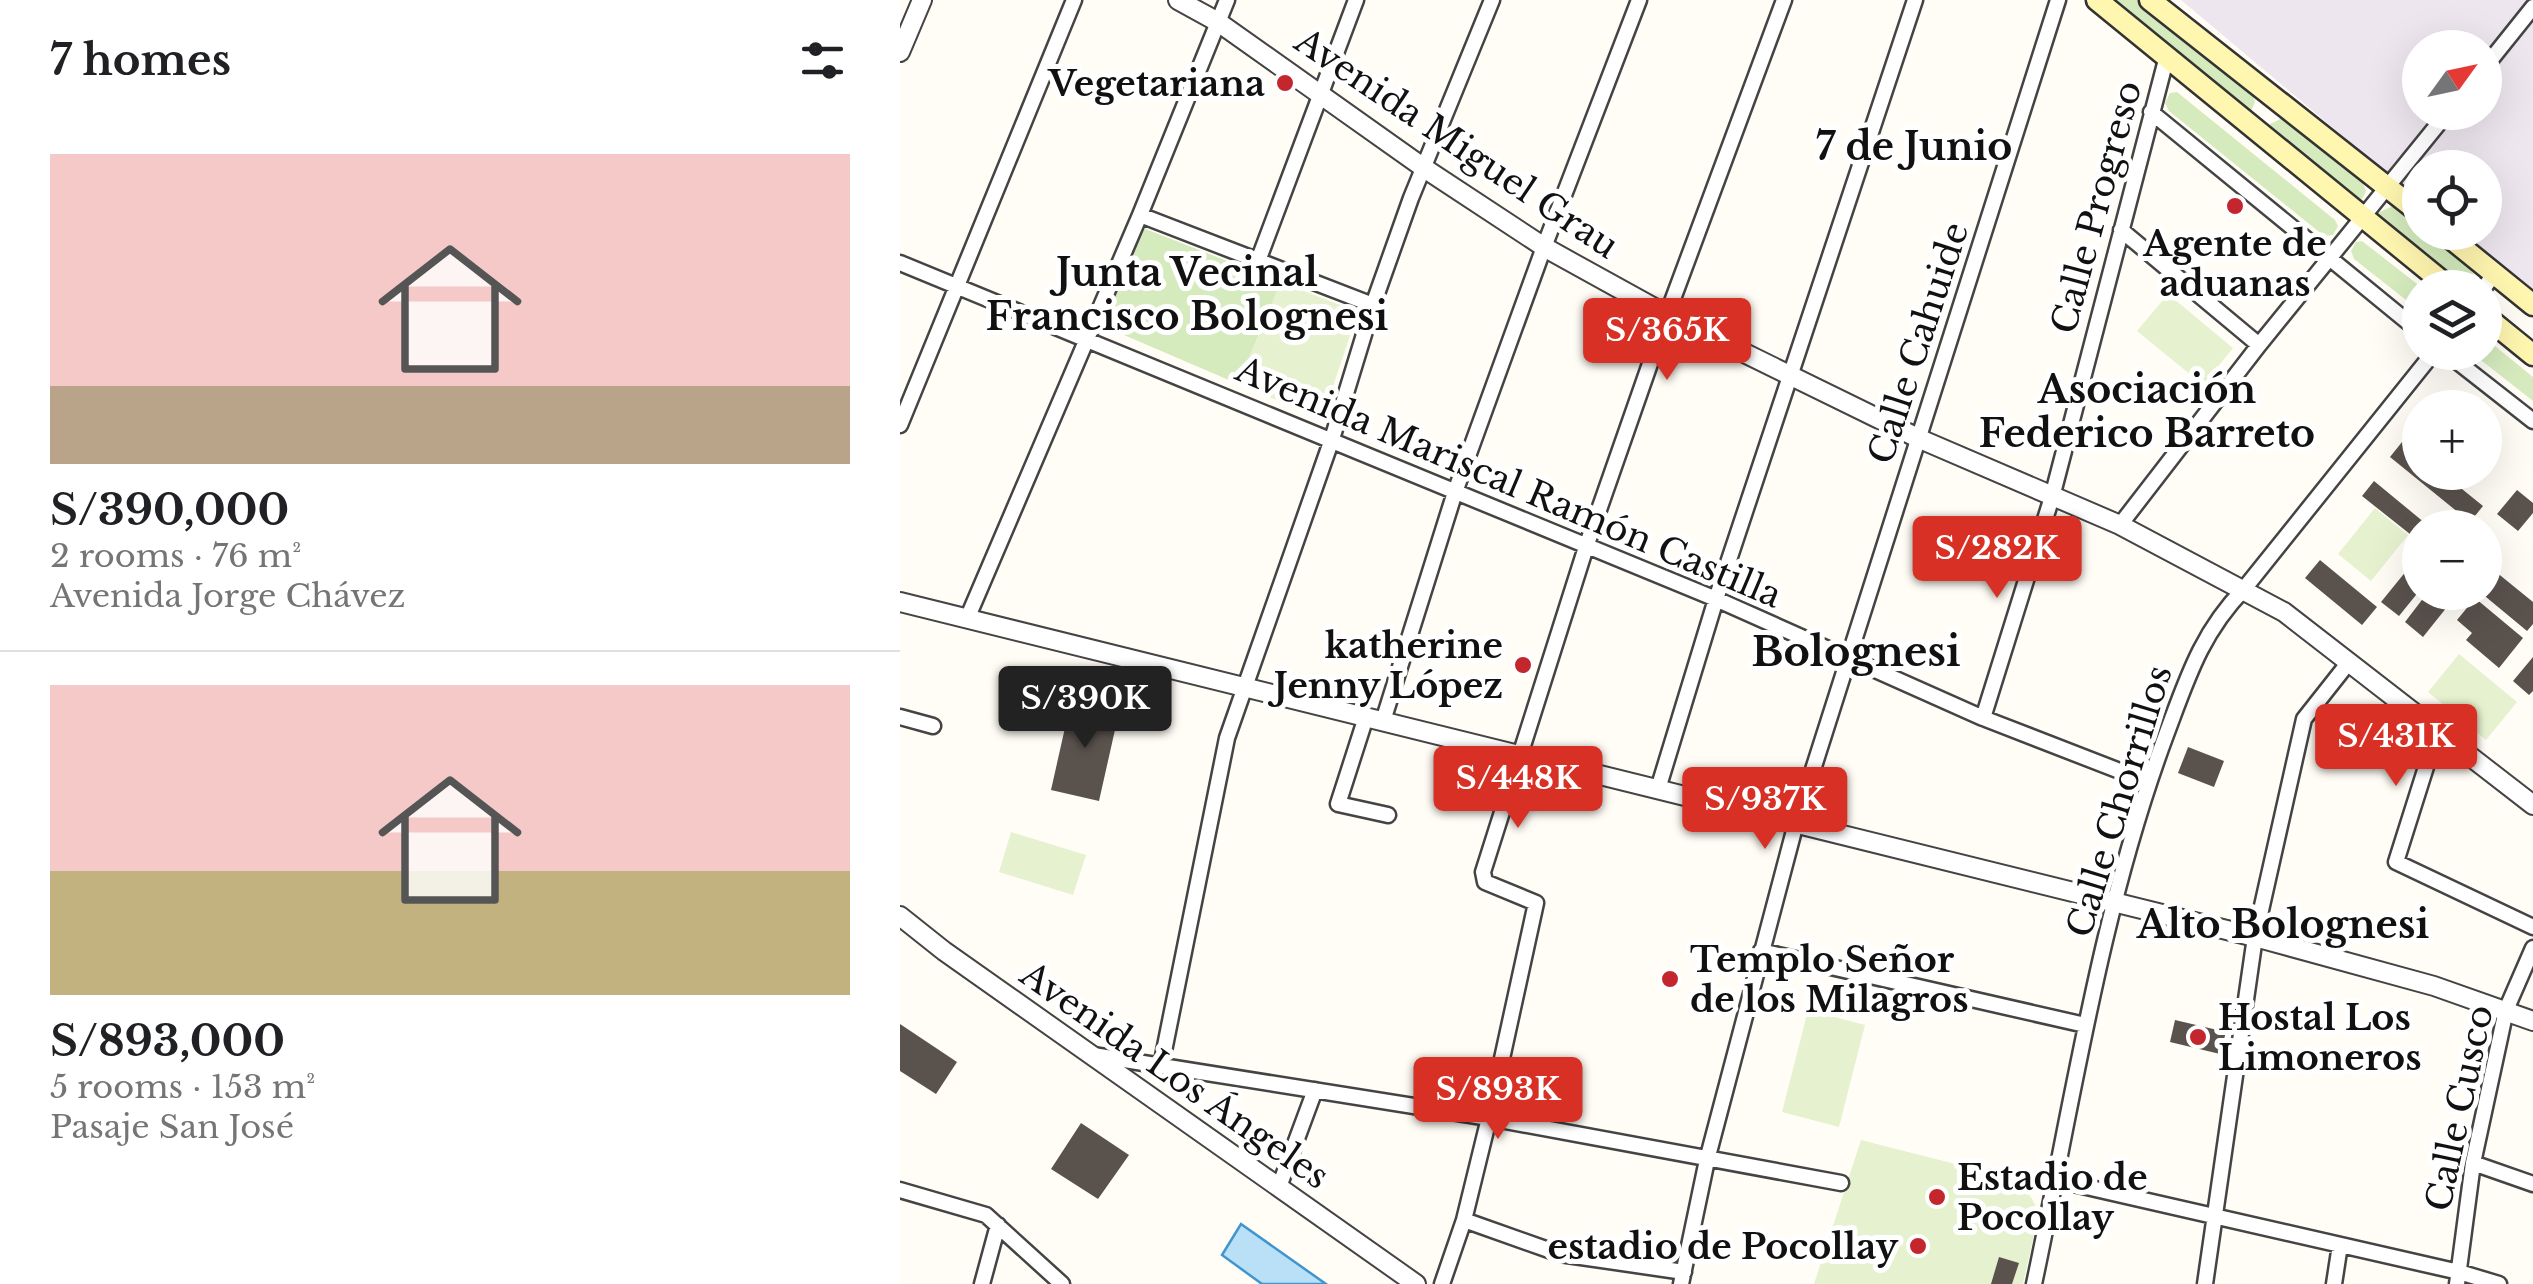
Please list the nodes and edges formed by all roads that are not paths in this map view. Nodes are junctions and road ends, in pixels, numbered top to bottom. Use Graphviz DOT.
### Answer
graph roads {
  1 [pos="922,0"];
  2 [pos="1074,0"];
  3 [pos="1178,0"];
  4 [pos="1227,0"];
  5 [pos="1356,0"];
  6 [pos="1492,0"];
  7 [pos="1639,0"];
  8 [pos="1784,0"];
  9 [pos="1916,0"];
  10 [pos="2058,0"];
  11 [pos="2097,0"];
  12 [pos="2150,0"];
  13 [pos="2533,7"];
  14 [pos="1218,22"];
  15 [pos="2502,45"];
  16 [pos="900,52"];
  17 [pos="2167,56"];
  18 [pos="1319,92"];
  19 [pos="2151,112"];
  20 [pos="2434,130"];
  21 [pos="1424,168"];
  22 [pos="2388,188"];
  23 [pos="2402,199"];
  24 [pos="1140,214"];
  25 [pos="2363,216"];
  26 [pos="2120,230"];
  27 [pos="1544,247"];
  28 [pos="2460,250"];
  29 [pos="2331,256"];
  30 [pos="1258,261"];
  31 [pos="900,262"];
  32 [pos="2428,270"];
  33 [pos="2479,270"];
  34 [pos="959,285"];
  35 [pos="2502,288"];
  36 [pos="2533,304"];
  37 [pos="1372,305"];
  38 [pos="1667,316"];
  39 [pos="2402,317"];
  40 [pos="2502,330"];
  41 [pos="1086,340"];
  42 [pos="2259,344"];
  43 [pos="2533,355"];
  44 [pos="2420,370"];
  45 [pos="2468,370"];
  46 [pos="1788,378"];
  47 [pos="2533,421"];
  48 [pos="900,425"];
  49 [pos="1920,439"];
  50 [pos="1332,440"];
  51 [pos="1455,492"];
  52 [pos="2052,497"];
  53 [pos="2120,525"];
  54 [pos="1586,547"];
  55 [pos="2244,589"];
  56 [pos="1716,599"];
  57 [pos="900,602"];
  58 [pos="967,618"];
  59 [pos="1848,656"];
  60 [pos="2349,662"];
  61 [pos="1244,687"];
  62 [pos="902,718"];
  63 [pos="1983,718"];
  64 [pos="1374,719"];
  65 [pos="933,726"];
  66 [pos="2438,729"];
  67 [pos="900,734"];
  68 [pos="1518,754"];
  69 [pos="2148,782"];
  70 [pos="1658,789"];
  71 [pos="2533,805"];
  72 [pos="1388,816"];
  73 [pos="1796,823"];
  74 [pos="2116,902"];
  75 [pos="900,916"];
  76 [pos="2533,928"];
  77 [pos="2256,936"];
  78 [pos="2533,948"];
  79 [pos="1760,951"];
  80 [pos="2506,1010"];
  81 [pos="2533,1020"];
  82 [pos="2085,1025"];
  83 [pos="1093,1055"];
  84 [pos="1161,1066"];
  85 [pos="1314,1090"];
  86 [pos="1489,1118"];
  87 [pos="1707,1160"];
  88 [pos="2473,1163"];
  89 [pos="2056,1180"];
  90 [pos="1841,1183"];
  91 [pos="2533,1184"];
  92 [pos="1279,1187"];
  93 [pos="900,1190"];
  94 [pos="2214,1215"];
  95 [pos="1464,1220"];
  96 [pos="998,1225"];
  97 [pos="2340,1245"];
  98 [pos="1682,1278"];
  99 [pos="2458,1278"];
  100 [pos="982,1284"];
  101 [pos="1062,1284"];
  102 [pos="1416,1284"];
  103 [pos="1442,1284"];
  104 [pos="2034,1284"];
  105 [pos="2205,1284"];
  106 [pos="2334,1284"];
  107 [pos="2500,1284"];
  1 -- 16 [label="street"];
  2 -- 34 [label="street"];
  3 -- 14 [label="street, Avenida Miguel Grau"];
  4 -- 14 [label="street"];
  5 -- 18 [label="street"];
  6 -- 21 [label="street"];
  7 -- 27 [label="street"];
  8 -- 38 [label="street"];
  9 -- 46 [label="street"];
  10 -- 49 [label="street, Calle Cahuide"];
  11 -- 17 [label="main road"];
  12 -- 22 [label="main road"];
  13 -- 15 [label="street"];
  14 -- 18 [label="street, Avenida Miguel Grau"];
  14 -- 24 [label="street"];
  17 -- 19 [label="street, Calle Progreso"];
  17 -- 25 [label="main road"];
  18 -- 21 [label="street, Avenida Miguel Grau"];
  18 -- 30 [label="street"];
  19 -- 26 [label="street, Calle Progreso"];
  19 -- 29 [label="street"];
  20 -- 22 [label="street"];
  21 -- 27 [label="street, Avenida Miguel Grau"];
  21 -- 37 [label="street"];
  22 -- 23 [label="main road"];
  22 -- 25 [label="street"];
  24 -- 30 [label="street"];
  24 -- 41 [label="street"];
  25 -- 29 [label="street"];
  25 -- 32 [label="main road"];
  26 -- 42 [label="street"];
  26 -- 52 [label="street, Calle Progreso"];
  27 -- 38 [label="street, Avenida Miguel Grau"];
  27 -- 51 [label="street"];
  28 -- 33 [label="main road"];
  29 -- 39 [label="street"];
  29 -- 42 [label="street"];
  30 -- 37 [label="street"];
  31 -- 34 [label="street, Avenida Mariscal Ramón Castilla"];
  34 -- 41 [label="street, Avenida Mariscal Ramón Castilla"];
  34 -- 48 [label="street"];
  35 -- 36 [label="main road"];
  37 -- 50 [label="street"];
  38 -- 46 [label="street, Avenida Miguel Grau"];
  38 -- 54 [label="street"];
  40 -- 43 [label="main road"];
  41 -- 50 [label="street, Avenida Mariscal Ramón Castilla"];
  41 -- 58 [label="street"];
  42 -- 53 [label="street"];
  44 -- 55 [label="street, Calle Chorrillos"];
  45 -- 47 [label="street"];
  46 -- 49 [label="street, Avenida Miguel Grau"];
  46 -- 56 [label="street"];
  49 -- 52 [label="street, Avenida Miguel Grau"];
  49 -- 59 [label="street, Calle Cahuide"];
  50 -- 51 [label="street, Avenida Mariscal Ramón Castilla"];
  50 -- 61 [label="street"];
  51 -- 54 [label="street, Avenida Mariscal Ramón Castilla"];
  51 -- 64 [label="street"];
  52 -- 53 [label="street, Avenida Miguel Grau"];
  52 -- 63 [label="street, Calle Progreso"];
  53 -- 55 [label="street, Avenida Miguel Grau"];
  54 -- 56 [label="street, Avenida Mariscal Ramón Castilla"];
  54 -- 68 [label="street"];
  55 -- 60 [label="street, Avenida Miguel Grau"];
  55 -- 69 [label="street, Calle Chorrillos"];
  56 -- 59 [label="street, Avenida Mariscal Ramón Castilla"];
  56 -- 70 [label="street"];
  57 -- 58 [label="street"];
  58 -- 61 [label="street"];
  59 -- 63 [label="street, Avenida Mariscal Ramón Castilla"];
  59 -- 73 [label="street, Calle Cahuide"];
  60 -- 66 [label="street, Avenida Miguel Grau"];
  60 -- 77 [label="street"];
  61 -- 64 [label="street"];
  61 -- 84 [label="street"];
  62 -- 65 [label="street"];
  62 -- 67 [label="street"];
  63 -- 69 [label="street, Avenida Mariscal Ramón Castilla"];
  64 -- 68 [label="street"];
  64 -- 72 [label="street"];
  66 -- 71 [label="street, Avenida Miguel Grau"];
  66 -- 76 [label="street"];
  68 -- 70 [label="street"];
  68 -- 86 [label="street"];
  69 -- 74 [label="street, Calle Chorrillos"];
  70 -- 73 [label="street"];
  73 -- 74 [label="street"];
  73 -- 79 [label="street, Calle Cahuide"];
  74 -- 77 [label="street"];
  74 -- 82 [label="street, Calle Chorrillos"];
  75 -- 83 [label="street, Avenida Los Ángeles"];
  77 -- 80 [label="street"];
  77 -- 94 [label="street"];
  78 -- 80 [label="street, Calle Cusco"];
  79 -- 82 [label="street"];
  79 -- 87 [label="street, Calle Cahuide"];
  80 -- 81 [label="street"];
  80 -- 88 [label="street, Calle Cusco"];
  82 -- 89 [label="street, Calle Chorrillos"];
  83 -- 84 [label="street"];
  83 -- 92 [label="street, Avenida Los Ángeles"];
  84 -- 85 [label="street"];
  85 -- 86 [label="street"];
  85 -- 92 [label="street"];
  86 -- 87 [label="street"];
  86 -- 95 [label="street"];
  87 -- 90 [label="street"];
  87 -- 98 [label="street, Calle Cahuide"];
  88 -- 91 [label="street"];
  88 -- 99 [label="street, Calle Cusco"];
  89 -- 94 [label="street"];
  89 -- 104 [label="street, Calle Chorrillos"];
  92 -- 102 [label="street, Avenida Los Ángeles"];
  93 -- 96 [label="street"];
  94 -- 97 [label="street"];
  94 -- 105 [label="street"];
  95 -- 98 [label="street"];
  95 -- 103 [label="street"];
  96 -- 100 [label="street"];
  96 -- 101 [label="street"];
  97 -- 99 [label="street"];
  97 -- 106 [label="street"];
  99 -- 107 [label="street"];
}
